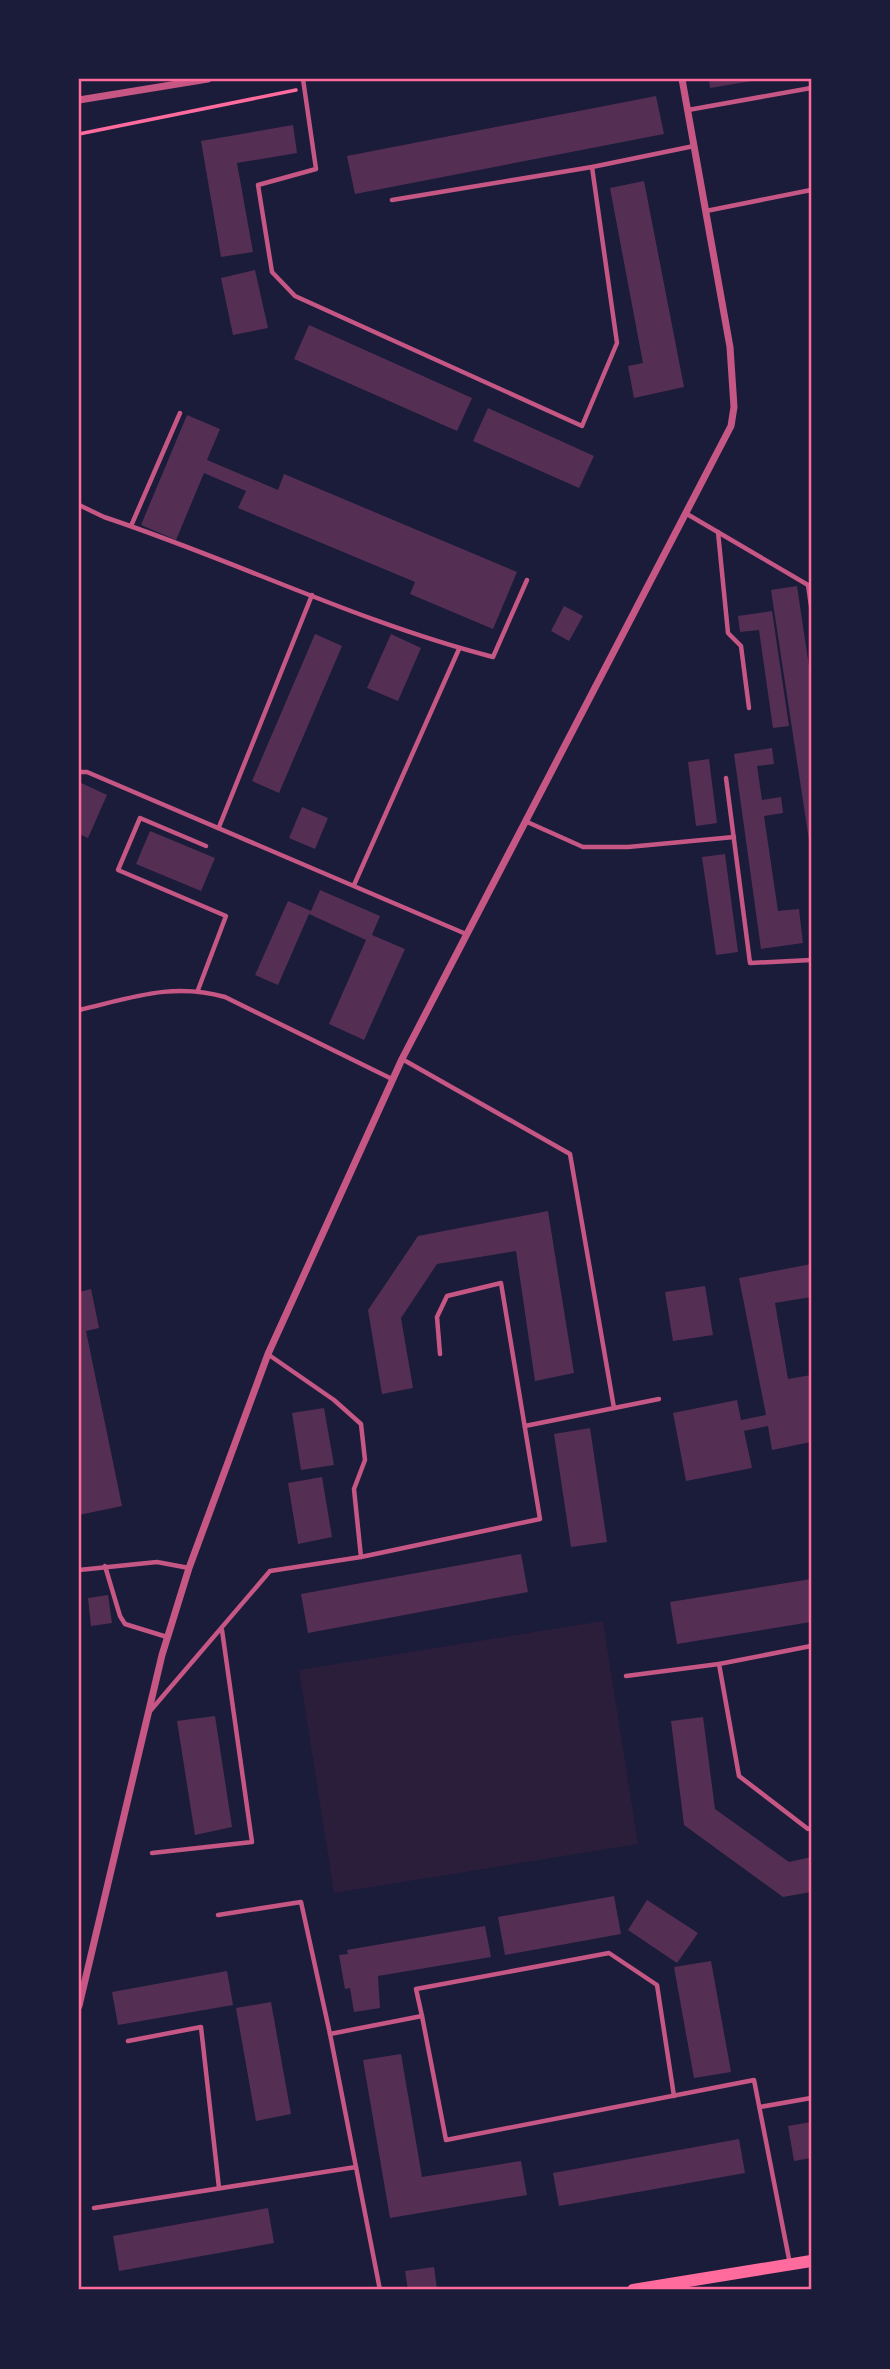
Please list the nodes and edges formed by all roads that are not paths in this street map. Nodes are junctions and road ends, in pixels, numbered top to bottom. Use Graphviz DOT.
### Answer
graph roads {
  1 [pos="208,79"];
  2 [pos="303,79"];
  3 [pos="682,79"];
  4 [pos="811,88"];
  5 [pos="79,100"];
  6 [pos="687,110"];
  7 [pos="694,146"];
  8 [pos="592,167"];
  9 [pos="811,190"];
  10 [pos="392,200"];
  11 [pos="706,211"];
  12 [pos="180,413"];
  13 [pos="79,505"];
  14 [pos="687,514"];
  15 [pos="131,527"];
  16 [pos="718,532"];
  17 [pos="527,580"];
  18 [pos="810,586"];
  19 [pos="312,595"];
  20 [pos="811,606"];
  21 [pos="459,649"];
  22 [pos="749,708"];
  23 [pos="79,772"];
  24 [pos="726,778"];
  25 [pos="525,821"];
  26 [pos="219,827"];
  27 [pos="734,837"];
  28 [pos="206,846"];
  29 [pos="355,885"];
  30 [pos="466,934"];
  31 [pos="811,960"];
  32 [pos="198,990"];
  33 [pos="79,1010"];
  34 [pos="402,1059"];
  35 [pos="393,1080"];
  36 [pos="268,1354"];
  37 [pos="440,1354"];
  38 [pos="659,1399"];
  39 [pos="614,1408"];
  40 [pos="525,1426"];
  41 [pos="361,1557"];
  42 [pos="105,1566"];
  43 [pos="190,1568"];
  44 [pos="79,1570"];
  45 [pos="222,1629"];
  46 [pos="167,1637"];
  47 [pos="811,1646"];
  48 [pos="719,1664"];
  49 [pos="626,1676"];
  50 [pos="148,1713"];
  51 [pos="811,1828"];
  52 [pos="152,1853"];
  53 [pos="218,1915"];
  54 [pos="79,2006"];
  55 [pos="422,2016"];
  56 [pos="330,2034"];
  57 [pos="128,2041"];
  58 [pos="674,2096"];
  59 [pos="811,2098"];
  60 [pos="760,2108"];
  61 [pos="356,2167"];
  62 [pos="219,2189"];
  63 [pos="94,2208"];
  64 [pos="811,2261"];
  65 [pos="790,2265"];
  66 [pos="380,2290"];
  67 [pos="642,2290"];
  1 -- 5 [label="street"];
  2 -- 8 [label="lane"];
  3 -- 6 [label="street"];
  4 -- 6 [label="lane"];
  6 -- 7 [label="street"];
  7 -- 8 [label="lane"];
  7 -- 11 [label="street"];
  8 -- 10 [label="lane"];
  9 -- 11 [label="lane"];
  11 -- 14 [label="street"];
  12 -- 15 [label="lane"];
  13 -- 15 [label="lane"];
  14 -- 16 [label="lane"];
  14 -- 25 [label="street"];
  15 -- 19 [label="lane"];
  16 -- 18 [label="lane"];
  16 -- 22 [label="lane"];
  17 -- 21 [label="lane"];
  18 -- 20 [label="lane"];
  19 -- 21 [label="lane"];
  19 -- 26 [label="lane"];
  21 -- 29 [label="lane"];
  23 -- 26 [label="lane"];
  24 -- 27 [label="lane"];
  25 -- 27 [label="lane"];
  25 -- 30 [label="street"];
  26 -- 29 [label="lane"];
  27 -- 31 [label="lane"];
  28 -- 32 [label="lane"];
  29 -- 30 [label="lane"];
  30 -- 34 [label="street"];
  32 -- 33 [label="lane"];
  32 -- 35 [label="lane"];
  34 -- 35 [label="street"];
  34 -- 39 [label="lane"];
  35 -- 36 [label="street"];
  36 -- 41 [label="lane"];
  36 -- 43 [label="street"];
  37 -- 40 [label="lane"];
  38 -- 39 [label="lane"];
  39 -- 40 [label="lane"];
  40 -- 41 [label="lane"];
  41 -- 45 [label="lane"];
  42 -- 43 [label="lane"];
  42 -- 44 [label="lane"];
  42 -- 46 [label="lane"];
  43 -- 46 [label="street"];
  45 -- 50 [label="lane"];
  45 -- 52 [label="lane"];
  46 -- 50 [label="street"];
  47 -- 48 [label="lane"];
  48 -- 49 [label="lane"];
  48 -- 51 [label="lane"];
  50 -- 54 [label="street"];
  53 -- 56 [label="lane"];
  55 -- 56 [label="lane"];
  55 -- 58 [label="lane"];
  55 -- 58 [label="lane"];
  56 -- 61 [label="lane"];
  57 -- 62 [label="lane"];
  58 -- 60 [label="lane"];
  59 -- 60 [label="lane"];
  60 -- 65 [label="lane"];
  61 -- 62 [label="lane"];
  61 -- 66 [label="lane"];
  62 -- 63 [label="lane"];
  64 -- 65 [label="main road"];
  65 -- 67 [label="main road"];
}
